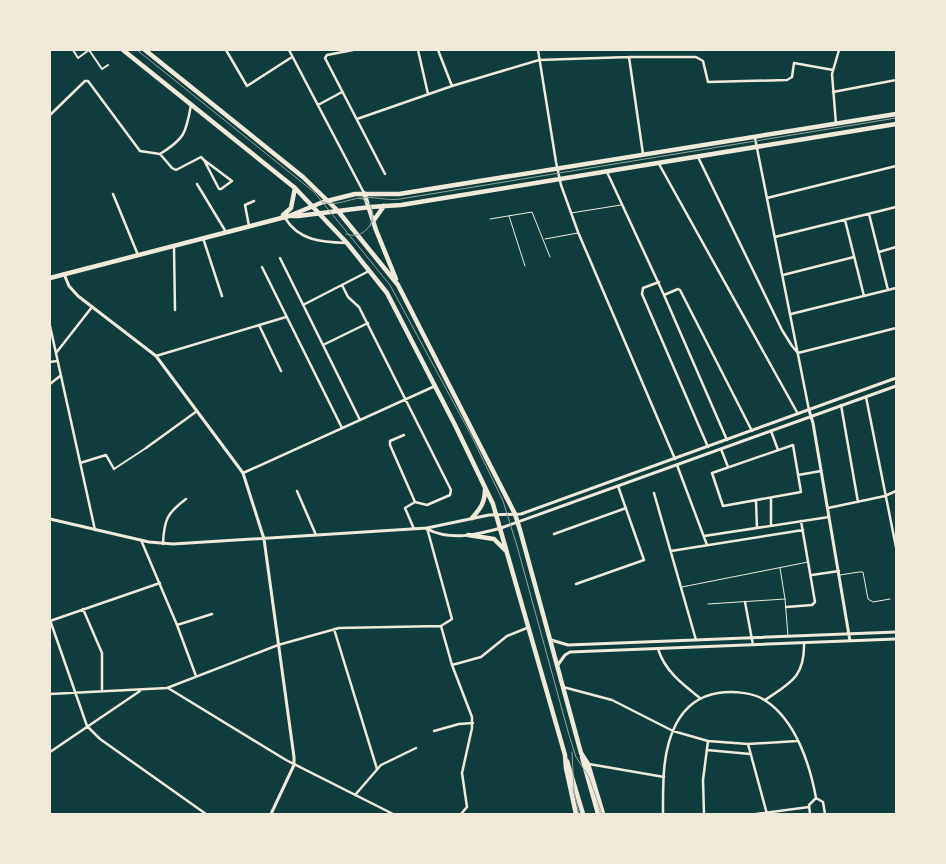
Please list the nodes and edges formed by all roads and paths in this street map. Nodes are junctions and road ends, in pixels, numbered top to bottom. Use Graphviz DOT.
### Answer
graph roads {
  1 [pos="73,50"];
  2 [pos="89,50"];
  3 [pos="123,50"];
  4 [pos="145,50"];
  5 [pos="226,50"];
  6 [pos="289,50"];
  7 [pos="353,50"];
  8 [pos="418,50"];
  9 [pos="438,50"];
  10 [pos="538,50"];
  11 [pos="839,50"];
  12 [pos="293,57"];
  13 [pos="629,57"];
  14 [pos="539,60"];
  15 [pos="108,64"];
  16 [pos="833,70"];
  17 [pos="896,80"];
  18 [pos="452,86"];
  19 [pos="342,92"];
  20 [pos="834,92"];
  21 [pos="428,94"];
  22 [pos="191,105"];
  23 [pos="318,105"];
  24 [pos="896,114"];
  25 [pos="50,115"];
  26 [pos="357,119"];
  27 [pos="836,124"];
  28 [pos="895,126"];
  29 [pos="755,138"];
  30 [pos="756,147"];
  31 [pos="160,154"];
  32 [pos="643,155"];
  33 [pos="698,157"];
  34 [pos="204,160"];
  35 [pos="658,164"];
  36 [pos="896,166"];
  37 [pos="557,170"];
  38 [pos="607,172"];
  39 [pos="385,174"];
  40 [pos="559,180"];
  41 [pos="197,184"];
  42 [pos="295,188"];
  43 [pos="364,193"];
  44 [pos="112,194"];
  45 [pos="767,198"];
  46 [pos="328,200"];
  47 [pos="254,201"];
  48 [pos="622,205"];
  49 [pos="313,206"];
  50 [pos="384,206"];
  51 [pos="370,207"];
  52 [pos="896,207"];
  53 [pos="338,211"];
  54 [pos="320,213"];
  55 [pos="571,213"];
  56 [pos="868,214"];
  57 [pos="508,215"];
  58 [pos="287,216"];
  59 [pos="277,219"];
  60 [pos="490,219"];
  61 [pos="374,220"];
  62 [pos="845,220"];
  63 [pos="249,226"];
  64 [pos="226,232"];
  65 [pos="578,232"];
  66 [pos="775,237"];
  67 [pos="203,238"];
  68 [pos="543,240"];
  69 [pos="347,243"];
  70 [pos="174,246"];
  71 [pos="896,247"];
  72 [pos="879,252"];
  73 [pos="138,255"];
  74 [pos="550,257"];
  75 [pos="854,257"];
  76 [pos="280,258"];
  77 [pos="525,266"];
  78 [pos="262,267"];
  79 [pos="370,271"];
  80 [pos="64,274"];
  81 [pos="783,275"];
  82 [pos="50,278"];
  83 [pos="658,282"];
  84 [pos="398,284"];
  85 [pos="342,286"];
  86 [pos="896,288"];
  87 [pos="888,290"];
  88 [pos="664,295"];
  89 [pos="222,296"];
  90 [pos="864,296"];
  91 [pos="303,305"];
  92 [pos="92,307"];
  93 [pos="175,310"];
  94 [pos="790,314"];
  95 [pos="286,317"];
  96 [pos="368,324"];
  97 [pos="259,325"];
  98 [pos="50,326"];
  99 [pos="896,328"];
  100 [pos="323,345"];
  101 [pos="56,353"];
  102 [pos="798,353"];
  103 [pos="156,356"];
  104 [pos="57,360"];
  105 [pos="50,362"];
  106 [pos="282,370"];
  107 [pos="60,375"];
  108 [pos="896,378"];
  109 [pos="50,384"];
  110 [pos="435,386"];
  111 [pos="896,386"];
  112 [pos="866,397"];
  113 [pos="406,399"];
  114 [pos="841,405"];
  115 [pos="809,410"];
  116 [pos="197,411"];
  117 [pos="798,414"];
  118 [pos="811,416"];
  119 [pos="360,420"];
  120 [pos="342,428"];
  121 [pos="752,431"];
  122 [pos="771,431"];
  123 [pos="404,435"];
  124 [pos="727,440"];
  125 [pos="708,447"];
  126 [pos="146,448"];
  127 [pos="721,449"];
  128 [pos="778,450"];
  129 [pos="675,459"];
  130 [pos="80,463"];
  131 [pos="678,465"];
  132 [pos="728,468"];
  133 [pos="114,469"];
  134 [pos="821,471"];
  135 [pos="243,472"];
  136 [pos="798,475"];
  137 [pos="484,485"];
  138 [pos="618,486"];
  139 [pos="297,491"];
  140 [pos="896,491"];
  141 [pos="654,493"];
  142 [pos="885,496"];
  143 [pos="771,498"];
  144 [pos="186,499"];
  145 [pos="756,501"];
  146 [pos="415,502"];
  147 [pos="858,502"];
  148 [pos="626,508"];
  149 [pos="828,508"];
  150 [pos="497,514"];
  151 [pos="515,514"];
  152 [pos="829,517"];
  153 [pos="472,518"];
  154 [pos="50,519"];
  155 [pos="801,521"];
  156 [pos="518,523"];
  157 [pos="896,524"];
  158 [pos="771,526"];
  159 [pos="891,526"];
  160 [pos="427,528"];
  161 [pos="501,528"];
  162 [pos="757,528"];
  163 [pos="414,529"];
  164 [pos="95,530"];
  165 [pos="803,530"];
  166 [pos="554,534"];
  167 [pos="316,535"];
  168 [pos="468,535"];
  169 [pos="704,536"];
  170 [pos="264,539"];
  171 [pos="141,540"];
  172 [pos="163,544"];
  173 [pos="707,545"];
  174 [pos="896,547"];
  175 [pos="671,551"];
  176 [pos="509,555"];
  177 [pos="809,562"];
  178 [pos="780,568"];
  179 [pos="839,573"];
  180 [pos="812,575"];
  181 [pos="160,583"];
  182 [pos="576,584"];
  183 [pos="681,587"];
  184 [pos="785,599"];
  185 [pos="890,599"];
  186 [pos="745,602"];
  187 [pos="708,604"];
  188 [pos="786,607"];
  189 [pos="83,609"];
  190 [pos="212,614"];
  191 [pos="50,620"];
  192 [pos="177,625"];
  193 [pos="441,626"];
  194 [pos="529,628"];
  195 [pos="334,629"];
  196 [pos="896,632"];
  197 [pos="850,634"];
  198 [pos="788,636"];
  199 [pos="752,638"];
  200 [pos="896,639"];
  201 [pos="550,640"];
  202 [pos="696,640"];
  203 [pos="658,641"];
  204 [pos="850,641"];
  205 [pos="804,643"];
  206 [pos="753,645"];
  207 [pos="278,646"];
  208 [pos="697,647"];
  209 [pos="658,648"];
  210 [pos="452,665"];
  211 [pos="557,666"];
  212 [pos="196,676"];
  213 [pos="563,687"];
  214 [pos="167,688"];
  215 [pos="141,690"];
  216 [pos="102,691"];
  217 [pos="75,692"];
  218 [pos="50,694"];
  219 [pos="700,698"];
  220 [pos="765,700"];
  221 [pos="473,724"];
  222 [pos="88,726"];
  223 [pos="434,731"];
  224 [pos="673,731"];
  225 [pos="708,741"];
  226 [pos="797,741"];
  227 [pos="748,744"];
  228 [pos="416,748"];
  229 [pos="707,750"];
  230 [pos="50,752"];
  231 [pos="581,753"];
  232 [pos="750,754"];
  233 [pos="565,755"];
  234 [pos="294,764"];
  235 [pos="588,764"];
  236 [pos="376,769"];
  237 [pos="664,777"];
  238 [pos="355,796"];
  239 [pos="816,798"];
  240 [pos="809,807"];
  241 [pos="767,813"];
  242 [pos="206,814"];
  243 [pos="271,814"];
  244 [pos="393,814"];
  245 [pos="461,814"];
  246 [pos="576,814"];
  247 [pos="583,814"];
  248 [pos="598,814"];
  249 [pos="603,814"];
  250 [pos="663,814"];
  251 [pos="704,814"];
  252 [pos="756,814"];
  253 [pos="810,814"];
  254 [pos="825,814"];
  1 -- 2 [label="street"];
  2 -- 15 [label="street"];
  3 -- 22 [label="main road"];
  4 -- 46 [label="main road"];
  5 -- 12 [label="street"];
  6 -- 12 [label="street"];
  7 -- 19 [label="street"];
  8 -- 21 [label="street"];
  9 -- 18 [label="street"];
  10 -- 14 [label="street"];
  11 -- 16 [label="street"];
  12 -- 23 [label="street"];
  13 -- 14 [label="street"];
  13 -- 16 [label="street"];
  13 -- 32 [label="street"];
  14 -- 18 [label="street"];
  14 -- 37 [label="street"];
  16 -- 20 [label="street"];
  17 -- 20 [label="street"];
  18 -- 21 [label="street"];
  19 -- 23 [label="street"];
  19 -- 26 [label="street"];
  20 -- 27 [label="street"];
  21 -- 26 [label="street"];
  22 -- 31 [label="street"];
  22 -- 42 [label="main road"];
  23 -- 43 [label="street"];
  24 -- 27 [label="main road"];
  25 -- 31 [label="street"];
  26 -- 39 [label="street"];
  27 -- 29 [label="main road"];
  28 -- 30 [label="main road"];
  29 -- 30 [label="street"];
  29 -- 32 [label="main road"];
  30 -- 33 [label="main road"];
  30 -- 45 [label="street"];
  31 -- 34 [label="street"];
  32 -- 37 [label="main road"];
  33 -- 35 [label="main road"];
  33 -- 102 [label="street"];
  34 -- 34 [label="street"];
  35 -- 38 [label="main road"];
  35 -- 117 [label="street"];
  36 -- 45 [label="street"];
  37 -- 40 [label="street"];
  37 -- 43 [label="main road"];
  38 -- 40 [label="main road"];
  38 -- 48 [label="street"];
  40 -- 50 [label="main road"];
  40 -- 55 [label="street"];
  41 -- 64 [label="street"];
  42 -- 49 [label="main road"];
  42 -- 59 [label="main road"];
  43 -- 46 [label="main road"];
  43 -- 51 [label="main road"];
  44 -- 73 [label="street"];
  45 -- 66 [label="street"];
  46 -- 49 [label="main road"];
  46 -- 53 [label="main road"];
  47 -- 63 [label="street"];
  48 -- 55 [label="lane"];
  48 -- 83 [label="street"];
  49 -- 54 [label="main road"];
  49 -- 58 [label="main road"];
  50 -- 51 [label="main road"];
  50 -- 61 [label="main road"];
  51 -- 53 [label="main road"];
  51 -- 61 [label="main road"];
  52 -- 56 [label="street"];
  53 -- 54 [label="main road"];
  53 -- 84 [label="main road"];
  54 -- 58 [label="main road"];
  54 -- 69 [label="main road"];
  55 -- 65 [label="street"];
  56 -- 62 [label="street"];
  56 -- 72 [label="street"];
  57 -- 60 [label="lane"];
  57 -- 68 [label="lane"];
  57 -- 77 [label="lane"];
  58 -- 59 [label="main road"];
  58 -- 69 [label="street"];
  59 -- 63 [label="main road"];
  61 -- 84 [label="main road"];
  62 -- 66 [label="street"];
  62 -- 75 [label="street"];
  63 -- 64 [label="main road"];
  64 -- 67 [label="main road"];
  65 -- 68 [label="lane"];
  65 -- 129 [label="street"];
  66 -- 81 [label="street"];
  67 -- 70 [label="main road"];
  67 -- 89 [label="street"];
  68 -- 74 [label="lane"];
  69 -- 79 [label="main road"];
  70 -- 73 [label="main road"];
  70 -- 93 [label="street"];
  71 -- 72 [label="street"];
  72 -- 87 [label="street"];
  73 -- 80 [label="main road"];
  75 -- 81 [label="street"];
  75 -- 90 [label="street"];
  76 -- 91 [label="street"];
  78 -- 95 [label="street"];
  79 -- 85 [label="street"];
  79 -- 110 [label="main road"];
  80 -- 82 [label="main road"];
  80 -- 92 [label="street"];
  81 -- 94 [label="street"];
  83 -- 88 [label="street"];
  83 -- 125 [label="street"];
  84 -- 151 [label="main road"];
  85 -- 91 [label="street"];
  85 -- 96 [label="street"];
  86 -- 87 [label="street"];
  87 -- 90 [label="street"];
  88 -- 121 [label="street"];
  88 -- 124 [label="street"];
  90 -- 94 [label="street"];
  91 -- 100 [label="street"];
  92 -- 101 [label="street"];
  92 -- 103 [label="street"];
  94 -- 102 [label="street"];
  95 -- 97 [label="street"];
  95 -- 120 [label="street"];
  96 -- 100 [label="street"];
  96 -- 113 [label="street"];
  97 -- 103 [label="street"];
  97 -- 106 [label="street"];
  98 -- 101 [label="street"];
  99 -- 102 [label="street"];
  100 -- 119 [label="street"];
  101 -- 104 [label="street"];
  102 -- 115 [label="street"];
  103 -- 116 [label="street"];
  104 -- 105 [label="street"];
  104 -- 107 [label="street"];
  107 -- 109 [label="street"];
  107 -- 130 [label="street"];
  108 -- 115 [label="street"];
  110 -- 113 [label="street"];
  110 -- 137 [label="main road"];
  111 -- 112 [label="street"];
  112 -- 114 [label="street"];
  112 -- 142 [label="street"];
  113 -- 119 [label="street"];
  113 -- 146 [label="street"];
  114 -- 118 [label="street"];
  114 -- 147 [label="street"];
  115 -- 117 [label="street"];
  115 -- 118 [label="street"];
  116 -- 126 [label="street"];
  116 -- 135 [label="street"];
  117 -- 121 [label="street"];
  118 -- 122 [label="street"];
  118 -- 134 [label="street"];
  119 -- 120 [label="street"];
  120 -- 135 [label="street"];
  121 -- 124 [label="street"];
  122 -- 127 [label="street"];
  122 -- 128 [label="street"];
  123 -- 146 [label="street"];
  124 -- 125 [label="street"];
  125 -- 129 [label="street"];
  126 -- 133 [label="street"];
  127 -- 131 [label="street"];
  127 -- 132 [label="street"];
  128 -- 132 [label="street"];
  128 -- 136 [label="street"];
  129 -- 131 [label="street"];
  129 -- 151 [label="street"];
  130 -- 133 [label="street"];
  130 -- 164 [label="street"];
  131 -- 138 [label="street"];
  131 -- 169 [label="street"];
  132 -- 145 [label="street"];
  134 -- 136 [label="street"];
  134 -- 149 [label="street"];
  135 -- 170 [label="street"];
  136 -- 143 [label="street"];
  137 -- 150 [label="main road"];
  137 -- 153 [label="main road"];
  138 -- 148 [label="street"];
  138 -- 156 [label="street"];
  139 -- 167 [label="street"];
  140 -- 142 [label="street"];
  141 -- 175 [label="street"];
  142 -- 147 [label="street"];
  142 -- 159 [label="street"];
  143 -- 145 [label="street"];
  143 -- 158 [label="street"];
  144 -- 172 [label="street"];
  145 -- 162 [label="street"];
  146 -- 163 [label="street"];
  147 -- 149 [label="street"];
  148 -- 166 [label="street"];
  148 -- 182 [label="street"];
  149 -- 152 [label="street"];
  150 -- 151 [label="street"];
  150 -- 153 [label="street"];
  150 -- 161 [label="main road"];
  151 -- 156 [label="main road"];
  152 -- 155 [label="street"];
  152 -- 179 [label="street"];
  153 -- 160 [label="street"];
  154 -- 164 [label="street"];
  155 -- 158 [label="street"];
  155 -- 165 [label="street"];
  156 -- 161 [label="street"];
  156 -- 201 [label="main road"];
  157 -- 159 [label="street"];
  158 -- 162 [label="street"];
  159 -- 174 [label="street"];
  160 -- 163 [label="street"];
  160 -- 168 [label="street"];
  160 -- 193 [label="street"];
  161 -- 168 [label="street"];
  161 -- 176 [label="main road"];
  162 -- 169 [label="street"];
  163 -- 167 [label="street"];
  164 -- 171 [label="street"];
  165 -- 173 [label="street"];
  165 -- 177 [label="street"];
  167 -- 170 [label="street"];
  168 -- 176 [label="main road"];
  169 -- 173 [label="street"];
  170 -- 172 [label="street"];
  170 -- 207 [label="street"];
  171 -- 172 [label="street"];
  171 -- 181 [label="street"];
  173 -- 175 [label="street"];
  175 -- 183 [label="street"];
  176 -- 194 [label="main road"];
  177 -- 178 [label="lane"];
  177 -- 180 [label="street"];
  178 -- 183 [label="lane"];
  178 -- 184 [label="lane"];
  179 -- 180 [label="street"];
  179 -- 185 [label="lane"];
  179 -- 197 [label="street"];
  180 -- 188 [label="street"];
  181 -- 189 [label="street"];
  181 -- 192 [label="street"];
  183 -- 202 [label="street"];
  184 -- 186 [label="lane"];
  184 -- 188 [label="lane"];
  186 -- 187 [label="lane"];
  186 -- 199 [label="street"];
  188 -- 198 [label="lane"];
  189 -- 191 [label="street"];
  189 -- 216 [label="street"];
  190 -- 192 [label="street"];
  191 -- 217 [label="street"];
  192 -- 212 [label="street"];
  193 -- 195 [label="street"];
  193 -- 210 [label="street"];
  194 -- 210 [label="street"];
  194 -- 233 [label="main road"];
  195 -- 207 [label="street"];
  195 -- 236 [label="street"];
  196 -- 197 [label="street"];
  197 -- 198 [label="street"];
  197 -- 204 [label="street"];
  198 -- 199 [label="street"];
  199 -- 202 [label="street"];
  199 -- 206 [label="street"];
  200 -- 204 [label="street"];
  201 -- 203 [label="street"];
  201 -- 211 [label="main road"];
  202 -- 203 [label="street"];
  202 -- 208 [label="street"];
  203 -- 209 [label="street"];
  204 -- 205 [label="street"];
  205 -- 206 [label="street"];
  205 -- 220 [label="street"];
  206 -- 208 [label="street"];
  207 -- 212 [label="street"];
  207 -- 234 [label="street"];
  208 -- 209 [label="street"];
  209 -- 211 [label="street"];
  209 -- 219 [label="street"];
  210 -- 221 [label="street"];
  211 -- 213 [label="main road"];
  212 -- 214 [label="street"];
  213 -- 224 [label="street"];
  213 -- 231 [label="main road"];
  214 -- 215 [label="street"];
  214 -- 234 [label="street"];
  215 -- 216 [label="street"];
  215 -- 222 [label="street"];
  216 -- 217 [label="street"];
  217 -- 218 [label="street"];
  217 -- 222 [label="street"];
  219 -- 220 [label="street"];
  219 -- 224 [label="street"];
  220 -- 226 [label="street"];
  221 -- 223 [label="street"];
  221 -- 245 [label="street"];
  222 -- 230 [label="street"];
  222 -- 242 [label="street"];
  224 -- 225 [label="street"];
  224 -- 237 [label="street"];
  225 -- 227 [label="street"];
  225 -- 229 [label="street"];
  226 -- 227 [label="street"];
  226 -- 239 [label="street"];
  227 -- 232 [label="street"];
  228 -- 236 [label="street"];
  229 -- 232 [label="street"];
  229 -- 251 [label="street"];
  231 -- 235 [label="main road"];
  231 -- 248 [label="main road"];
  232 -- 241 [label="street"];
  233 -- 246 [label="main road"];
  233 -- 247 [label="main road"];
  234 -- 238 [label="street"];
  234 -- 243 [label="street"];
  235 -- 237 [label="street"];
  235 -- 249 [label="main road"];
  236 -- 238 [label="street"];
  237 -- 250 [label="street"];
  238 -- 244 [label="street"];
  239 -- 240 [label="street"];
  239 -- 254 [label="street"];
  240 -- 241 [label="street"];
  240 -- 253 [label="street"];
  241 -- 252 [label="street"];
}
